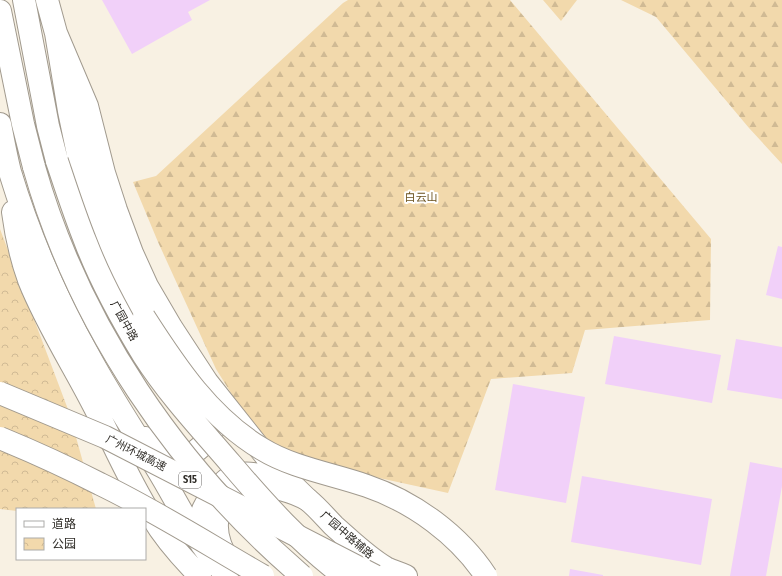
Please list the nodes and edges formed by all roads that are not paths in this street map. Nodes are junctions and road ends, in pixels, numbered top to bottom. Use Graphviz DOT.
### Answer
graph roads {
  1 [pos="24,0"];
  2 [pos="47,0"];
  3 [pos="0,11"];
  4 [pos="56,33"];
  5 [pos="0,124"];
  6 [pos="10,171"];
  7 [pos="207,382"];
  8 [pos="0,393"];
  9 [pos="114,400"];
  10 [pos="0,438"];
  11 [pos="308,500"];
  12 [pos="146,508"];
  13 [pos="146,508"];
  14 [pos="203,548"];
  15 [pos="391,574"];
  16 [pos="200,576"];
  17 [pos="227,576"];
  18 [pos="247,576"];
  19 [pos="262,576"];
  20 [pos="302,576"];
  21 [pos="344,576"];
  22 [pos="486,576"];
  1 -- 21 [label="main road, 广园中路, bridge"];
  2 -- 4 [label="main road"];
  3 -- 20 [label="main road, bridge"];
  4 -- 7 [label="main road"];
  4 -- 22 [label="main road, bridge"];
  5 -- 6 [label="main road"];
  6 -- 9 [label="main road"];
  6 -- 16 [label="main road"];
  7 -- 9 [label="main road"];
  7 -- 11 [label="main road"];
  8 -- 15 [label="main road, 广州环城高速 / S15, bridge"];
  9 -- 14 [label="main road"];
  10 -- 12 [label="main road, bridge"];
  11 -- 14 [label="main road"];
  11 -- 15 [label="main road, 广园中路辅路"];
  11 -- 18 [label="main road"];
  13 -- 19 [label="main road, bridge"];
  14 -- 17 [label="main road"];
}
